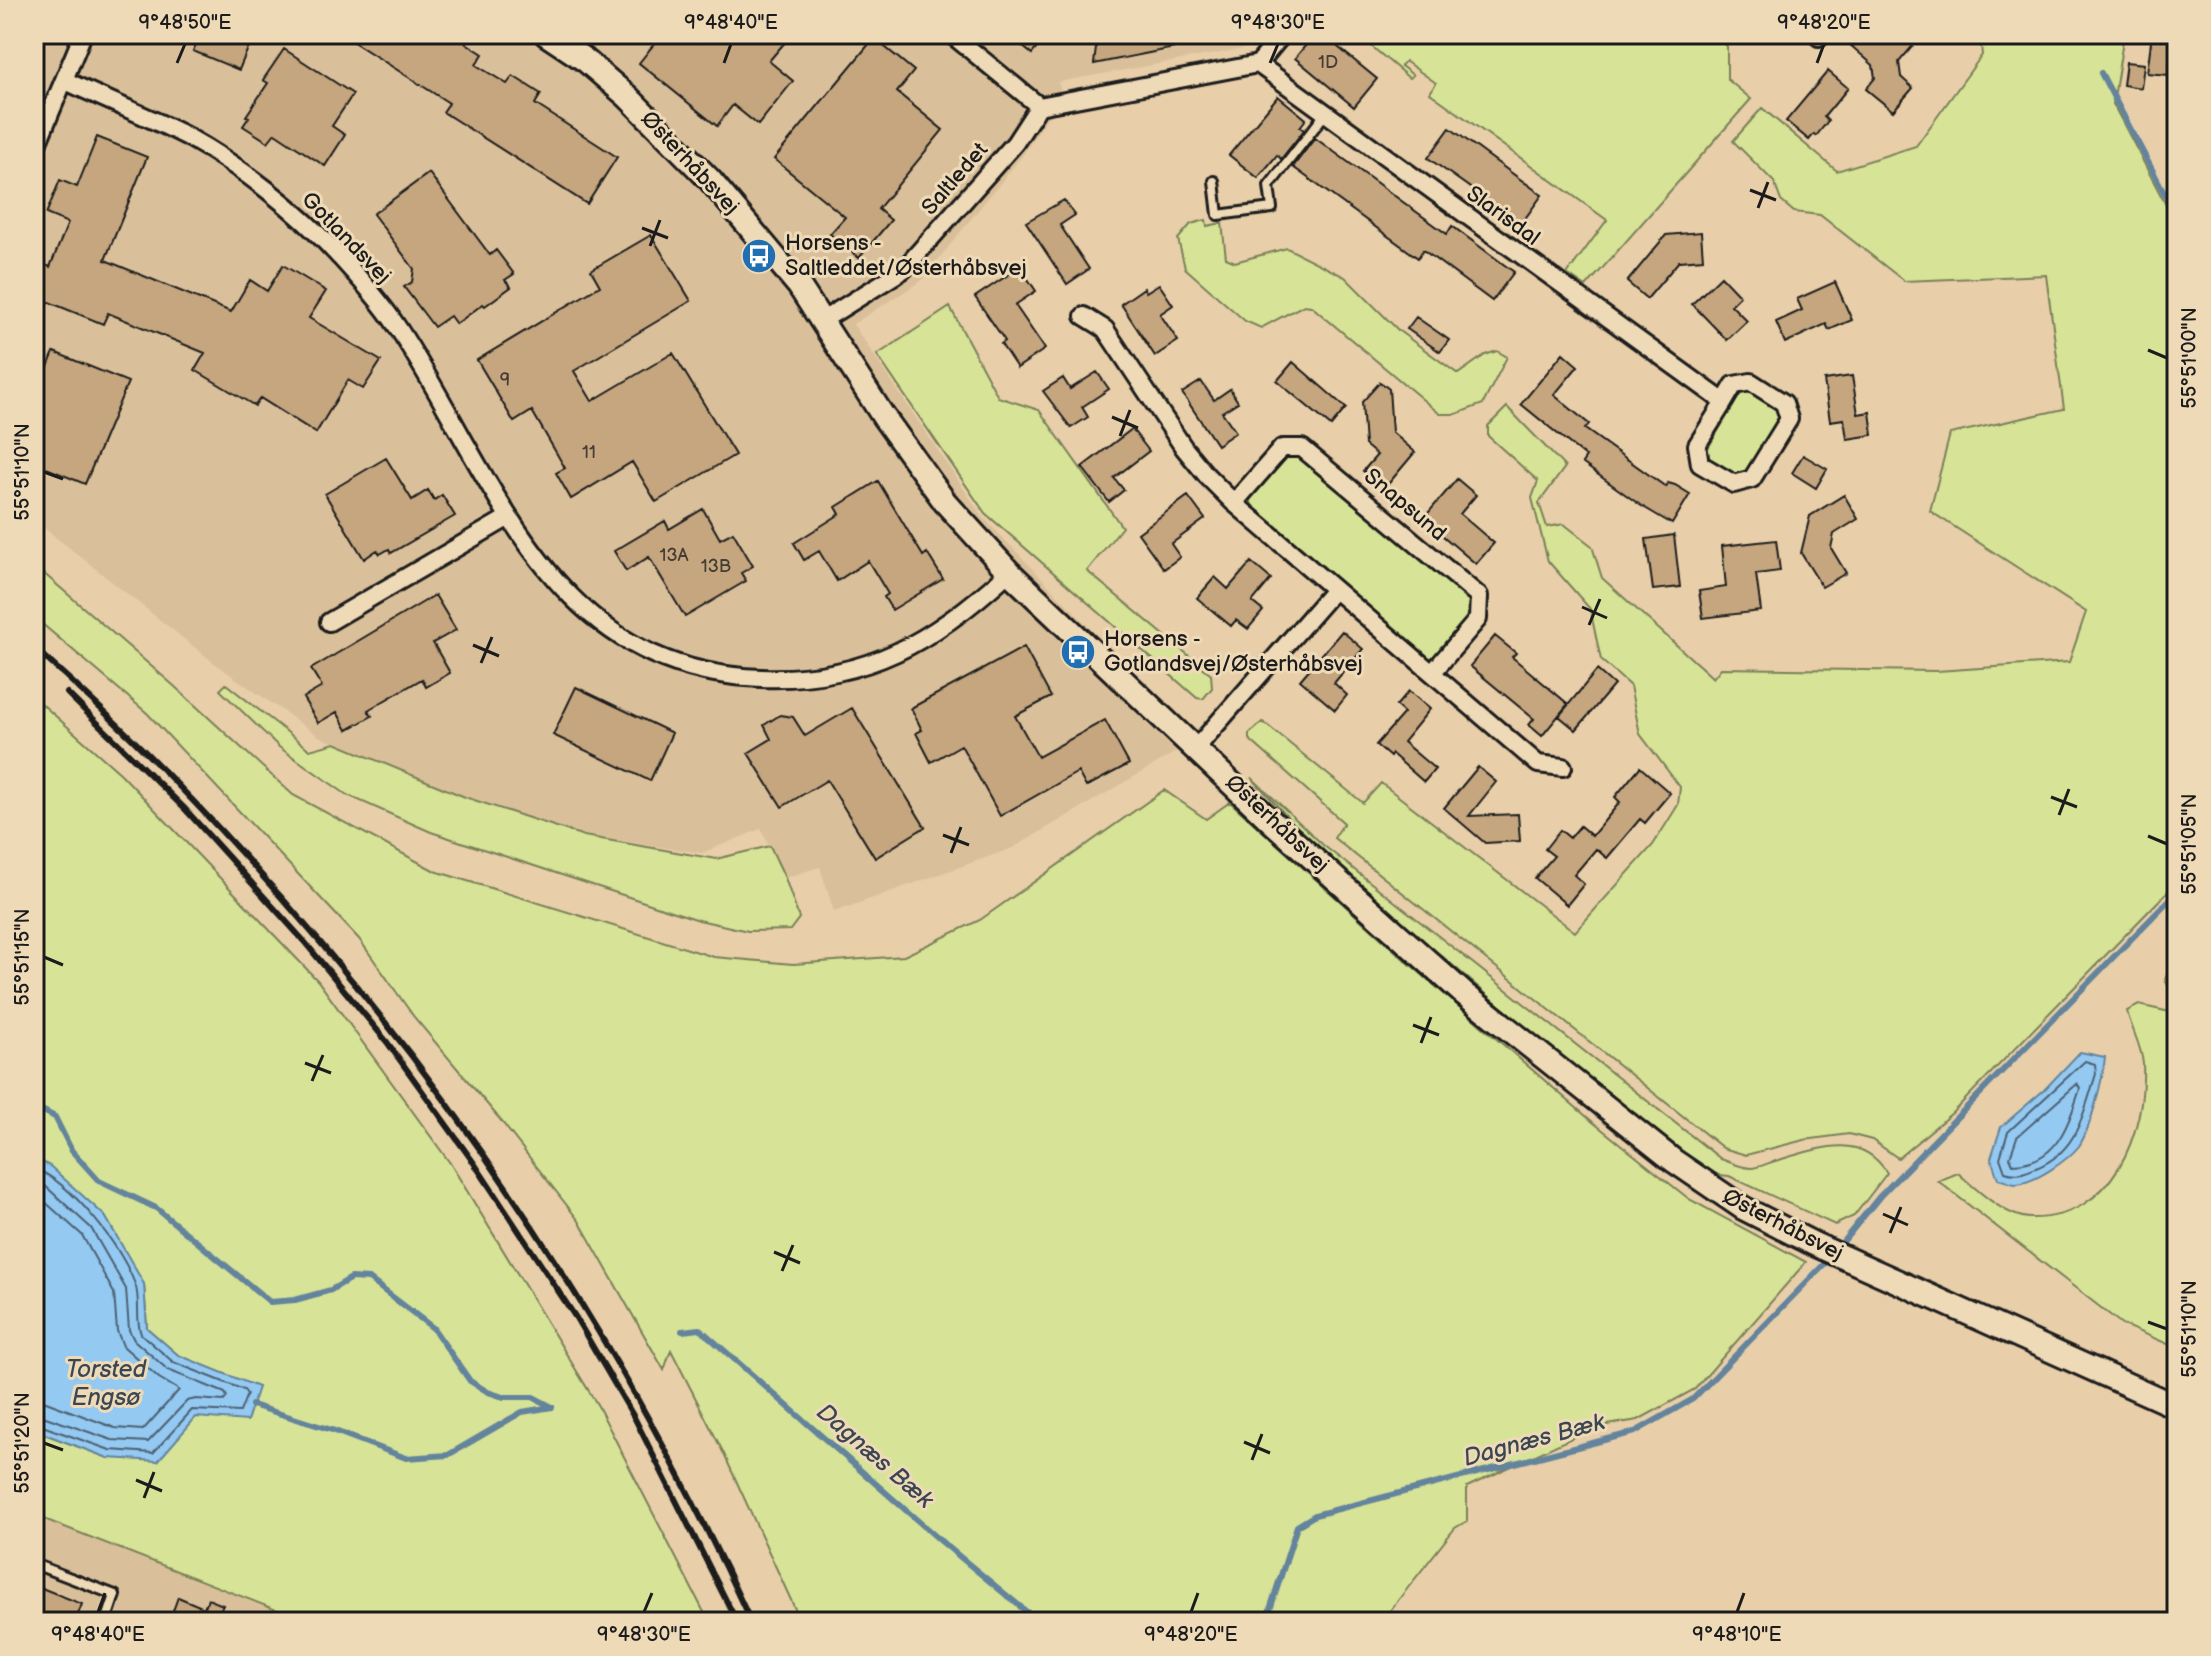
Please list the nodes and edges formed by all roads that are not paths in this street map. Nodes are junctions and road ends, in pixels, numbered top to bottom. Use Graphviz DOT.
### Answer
graph roads {
  1 [pos="83,34"];
  2 [pos="546,34"];
  3 [pos="951,34"];
  4 [pos="1283,34"];
  5 [pos="1258,64"];
  6 [pos="64,80"];
  7 [pos="1039,106"];
  8 [pos="1325,114"];
  9 [pos="34,152"];
  10 [pos="1214,181"];
  11 [pos="1084,316"];
  12 [pos="823,320"];
  13 [pos="1724,402"];
  14 [pos="1234,503"];
  15 [pos="509,517"];
  16 [pos="1009,572"];
  17 [pos="1334,590"];
  18 [pos="329,622"];
  19 [pos="1433,672"];
  20 [pos="1196,748"];
  21 [pos="1563,767"];
  22 [pos="2177,1407"];
  23 [pos="34,1564"];
  24 [pos="106,1622"];
  1 -- 6 [label="street"];
  2 -- 12 [label="street, Østerhåbsvej"];
  3 -- 7 [label="street"];
  4 -- 5 [label="street"];
  5 -- 7 [label="street"];
  5 -- 8 [label="street, Slarisdal"];
  6 -- 9 [label="street"];
  6 -- 15 [label="street, Gotlandsvej"];
  7 -- 12 [label="street, Saltledet"];
  8 -- 10 [label="lane"];
  8 -- 13 [label="street, Slarisdal"];
  11 -- 14 [label="street"];
  12 -- 16 [label="street, Østerhåbsvej"];
  13 -- 13 [label="street"];
  14 -- 17 [label="street"];
  14 -- 19 [label="street, Snapsund"];
  15 -- 16 [label="street, Gotlandsvej"];
  15 -- 18 [label="street"];
  16 -- 20 [label="street, Østerhåbsvej"];
  17 -- 19 [label="street"];
  17 -- 20 [label="street"];
  19 -- 21 [label="street"];
  20 -- 22 [label="street, Østerhåbsvej"];
  23 -- 24 [label="lane"];
}
